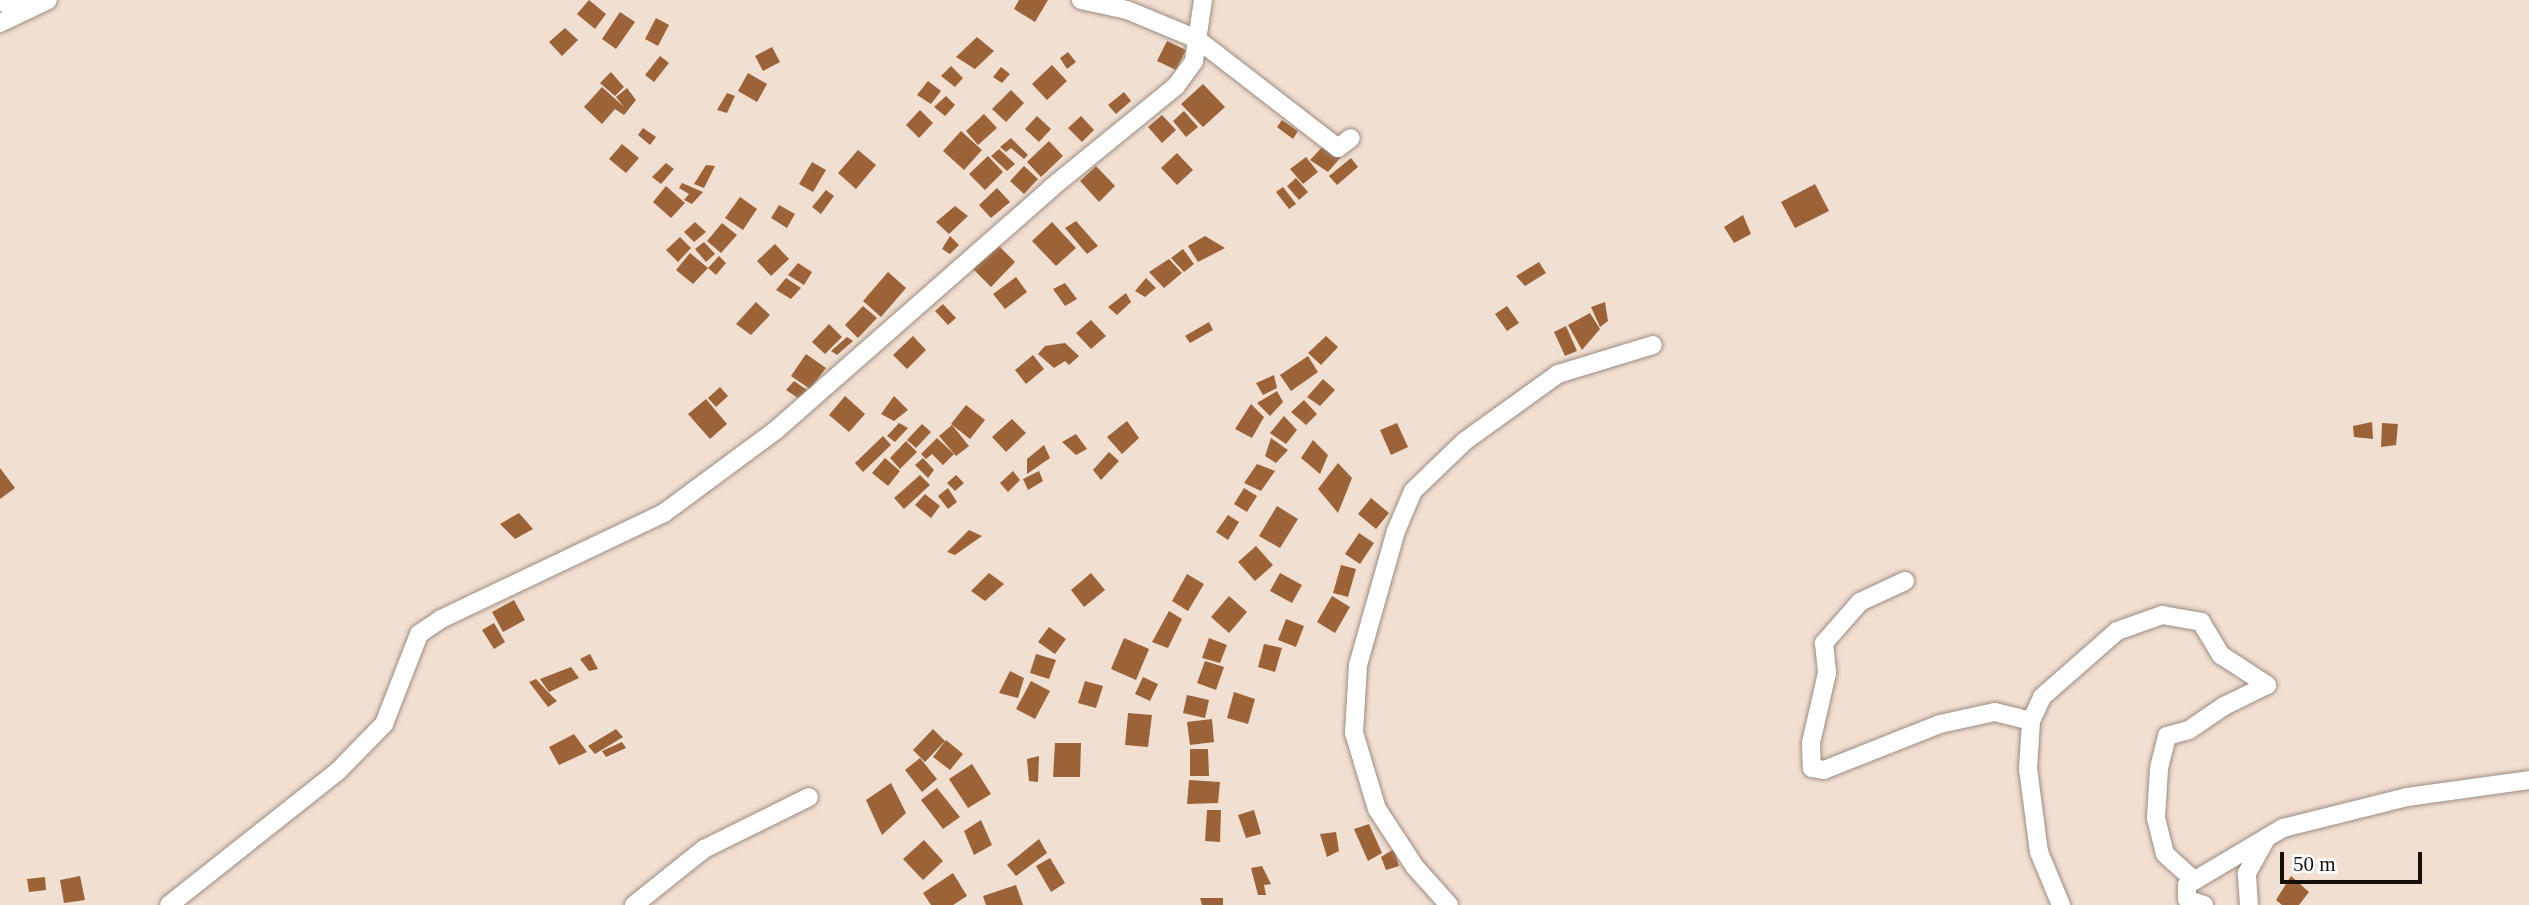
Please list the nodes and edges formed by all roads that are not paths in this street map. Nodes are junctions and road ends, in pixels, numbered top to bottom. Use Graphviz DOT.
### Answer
graph roads {
  1 [pos="48,0"];
  2 [pos="1081,0"];
  3 [pos="1203,0"];
  4 [pos="0,2"];
  5 [pos="29,9"];
  6 [pos="0,23"];
  7 [pos="1197,38"];
  8 [pos="1351,138"];
  9 [pos="1653,345"];
  10 [pos="1905,581"];
  11 [pos="2031,721"];
  12 [pos="2529,780"];
  13 [pos="809,797"];
  14 [pos="2267,836"];
  15 [pos="2194,880"];
  16 [pos="2190,903"];
  17 [pos="169,905"];
  18 [pos="634,905"];
  19 [pos="1449,905"];
  20 [pos="2061,905"];
  21 [pos="2249,905"];
  1 -- 5 [label="street"];
  2 -- 7 [label="street"];
  3 -- 7 [label="street"];
  4 -- 5 [label="street"];
  5 -- 6 [label="street"];
  7 -- 8 [label="street"];
  7 -- 17 [label="street"];
  9 -- 19 [label="street"];
  10 -- 11 [label="street"];
  11 -- 15 [label="street"];
  11 -- 20 [label="street"];
  12 -- 14 [label="street"];
  13 -- 18 [label="street"];
  14 -- 15 [label="street"];
  14 -- 21 [label="street"];
  15 -- 16 [label="street"];
}
